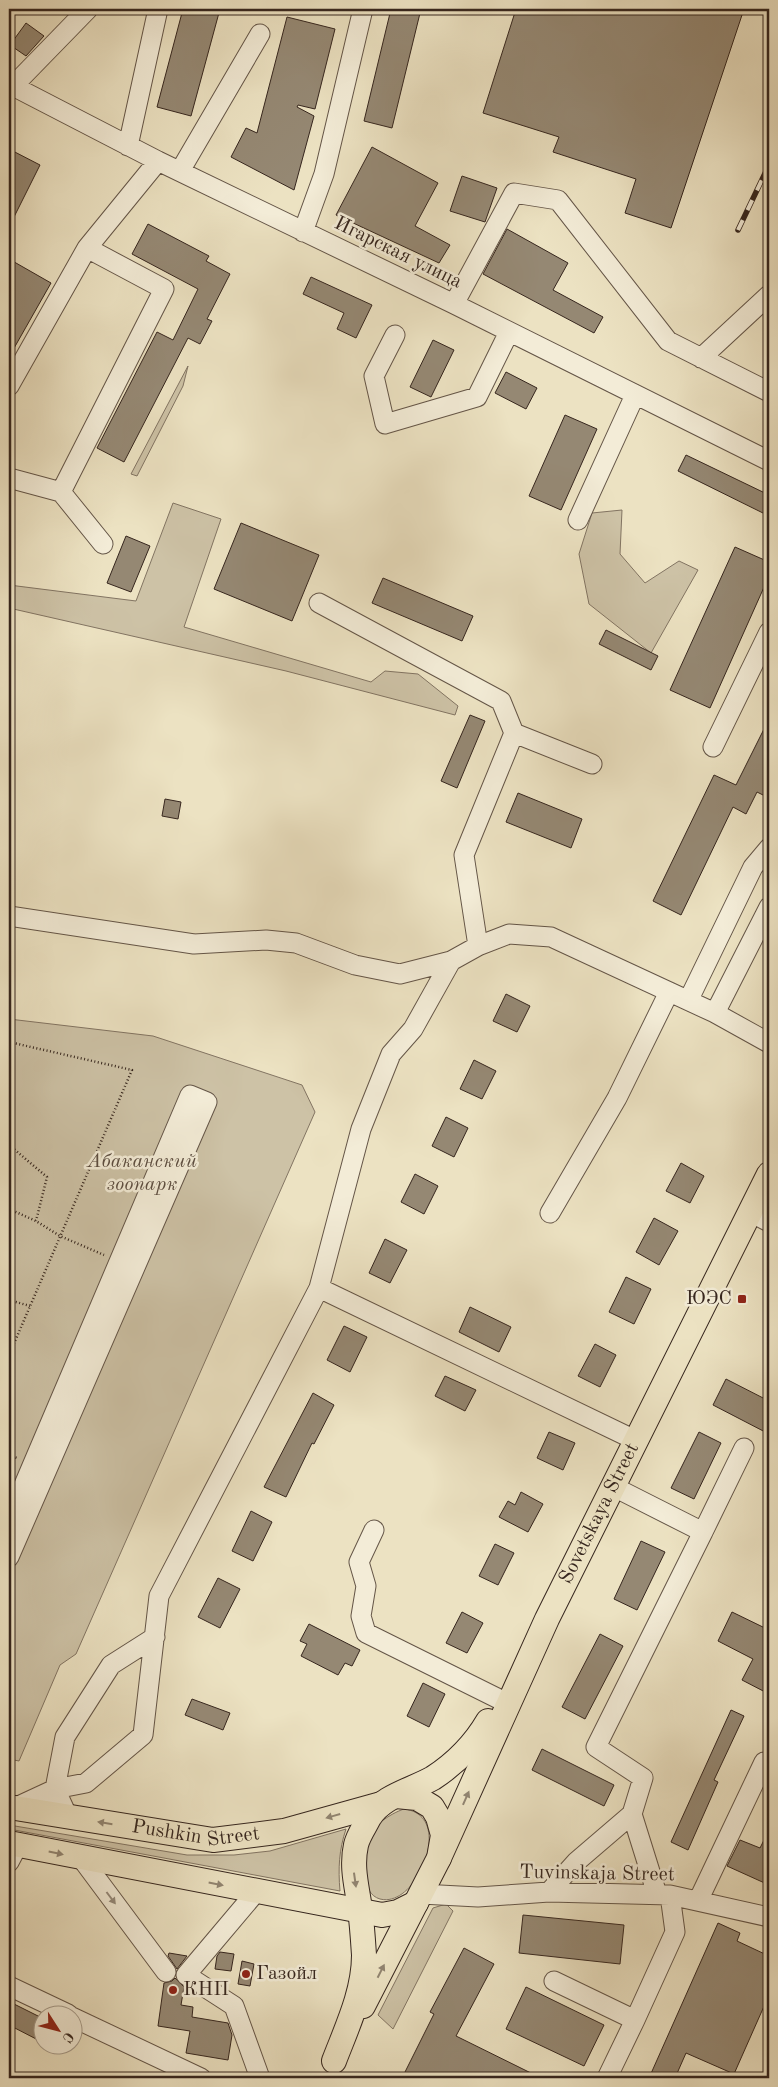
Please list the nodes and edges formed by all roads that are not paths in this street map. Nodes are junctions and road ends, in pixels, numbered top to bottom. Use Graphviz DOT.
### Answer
graph roads {
  1 [pos="88,9"];
  2 [pos="158,9"];
  3 [pos="363,9"];
  4 [pos="260,34"];
  5 [pos="11,85"];
  6 [pos="128,146"];
  7 [pos="158,161"];
  8 [pos="180,171"];
  9 [pos="303,232"];
  10 [pos="87,248"];
  11 [pos="769,295"];
  12 [pos="454,304"];
  13 [pos="510,332"];
  14 [pos="395,335"];
  15 [pos="701,358"];
  16 [pos="9,386"];
  17 [pos="769,392"];
  18 [pos="635,395"];
  19 [pos="769,461"];
  20 [pos="9,478"];
  21 [pos="61,492"];
  22 [pos="578,520"];
  23 [pos="102,544"];
  24 [pos="319,603"];
  25 [pos="769,632"];
  26 [pos="514,733"];
  27 [pos="713,747"];
  28 [pos="592,764"];
  29 [pos="769,848"];
  30 [pos="769,908"];
  31 [pos="9,916"];
  32 [pos="478,946"];
  33 [pos="451,961"];
  34 [pos="669,992"];
  35 [pos="689,1000"];
  36 [pos="715,1013"];
  37 [pos="769,1043"];
  38 [pos="769,1174"];
  39 [pos="550,1213"];
  40 [pos="760,1217"];
  41 [pos="319,1288"];
  42 [pos="635,1440"];
  43 [pos="744,1448"];
  44 [pos="612,1486"];
  45 [pos="9,1520"];
  46 [pos="374,1530"];
  47 [pos="703,1532"];
  48 [pos="9,1557"];
  49 [pos="155,1637"];
  50 [pos="532,1652"];
  51 [pos="501,1700"];
  52 [pos="764,1762"];
  53 [pos="56,1790"];
  54 [pos="388,1800"];
  55 [pos="11,1808"];
  56 [pos="632,1814"];
  57 [pos="68,1817"];
  58 [pos="12,1850"];
  59 [pos="439,1858"];
  60 [pos="82,1859"];
  61 [pos="256,1892"];
  62 [pos="549,1892"];
  63 [pos="664,1895"];
  64 [pos="419,1898"];
  65 [pos="698,1901"];
  66 [pos="360,1911"];
  67 [pos="769,1917"];
  68 [pos="364,1956"];
  69 [pos="166,1972"];
  70 [pos="554,1981"];
  71 [pos="9,1986"];
  72 [pos="47,2004"];
  73 [pos="635,2020"];
  74 [pos="82,2022"];
  75 [pos="330,2070"];
  76 [pos="201,2078"];
  77 [pos="260,2078"];
  78 [pos="607,2078"];
  1 -- 5 [label="street"];
  2 -- 6 [label="street"];
  3 -- 9 [label="street"];
  4 -- 8 [label="street"];
  5 -- 6 [label="street, Игарская улица"];
  6 -- 7 [label="street, Игарская улица"];
  7 -- 8 [label="street, Игарская улица"];
  7 -- 10 [label="street"];
  8 -- 9 [label="street, Игарская улица"];
  9 -- 12 [label="street, Игарская улица"];
  10 -- 16 [label="street"];
  10 -- 21 [label="street"];
  11 -- 15 [label="street"];
  12 -- 13 [label="street, Игарская улица"];
  12 -- 15 [label="street"];
  13 -- 14 [label="street"];
  13 -- 18 [label="street, Игарская улица"];
  15 -- 17 [label="street"];
  18 -- 19 [label="street, Игарская улица"];
  18 -- 22 [label="street"];
  20 -- 21 [label="street"];
  21 -- 23 [label="street"];
  24 -- 26 [label="street"];
  25 -- 27 [label="street"];
  26 -- 28 [label="street"];
  26 -- 32 [label="street"];
  29 -- 35 [label="street"];
  30 -- 36 [label="street"];
  31 -- 33 [label="street"];
  32 -- 33 [label="street"];
  32 -- 34 [label="street"];
  33 -- 41 [label="street"];
  34 -- 35 [label="street"];
  34 -- 39 [label="street"];
  35 -- 36 [label="street"];
  36 -- 37 [label="street"];
  38 -- 40 [label="main road, Sovetskaya Street"];
  40 -- 42 [label="main road, Sovetskaya Street"];
  41 -- 42 [label="street"];
  41 -- 49 [label="street"];
  42 -- 44 [label="main road, Sovetskaya Street"];
  43 -- 47 [label="street"];
  44 -- 47 [label="street"];
  44 -- 50 [label="main road, Sovetskaya Street"];
  45 -- 48 [label="street"];
  46 -- 51 [label="street"];
  47 -- 56 [label="street"];
  49 -- 53 [label="street"];
  49 -- 53 [label="street"];
  50 -- 51 [label="main road, Pushkin Street"];
  59 -- 50 [label="main road, Sovetskaya Street, one-way"];
  51 -- 54 [label="main road, Pushkin Street"];
  52 -- 65 [label="street"];
  53 -- 55 [label="street"];
  53 -- 57 [label="street"];
  54 -- 57 [label="main road, Pushkin Street, one-way"];
  54 -- 59 [label="main road"];
  54 -- 66 [label="main road, one-way"];
  55 -- 57 [label="main road, Pushkin Street"];
  56 -- 62 [label="street"];
  56 -- 63 [label="street"];
  58 -- 60 [label="main road, Pushkin Street, one-way"];
  59 -- 64 [label="main road"];
  60 -- 61 [label="main road, Pushkin Street, one-way"];
  60 -- 69 [label="street, one-way"];
  61 -- 66 [label="main road, Pushkin Street"];
  61 -- 68 [label="main road"];
  61 -- 77 [label="street"];
  62 -- 63 [label="street, Tuvinskaja Street"];
  62 -- 64 [label="street, Tuvinskaja Street"];
  63 -- 65 [label="street, Tuvinskaja Street"];
  63 -- 73 [label="street"];
  64 -- 66 [label="main road"];
  75 -- 64 [label="main road, one-way"];
  65 -- 67 [label="street, Tuvinskaja Street"];
  66 -- 68 [label="main road"];
  68 -- 75 [label="main road"];
  70 -- 73 [label="street"];
  71 -- 72 [label="street"];
  73 -- 78 [label="street"];
  74 -- 76 [label="street"];
}
